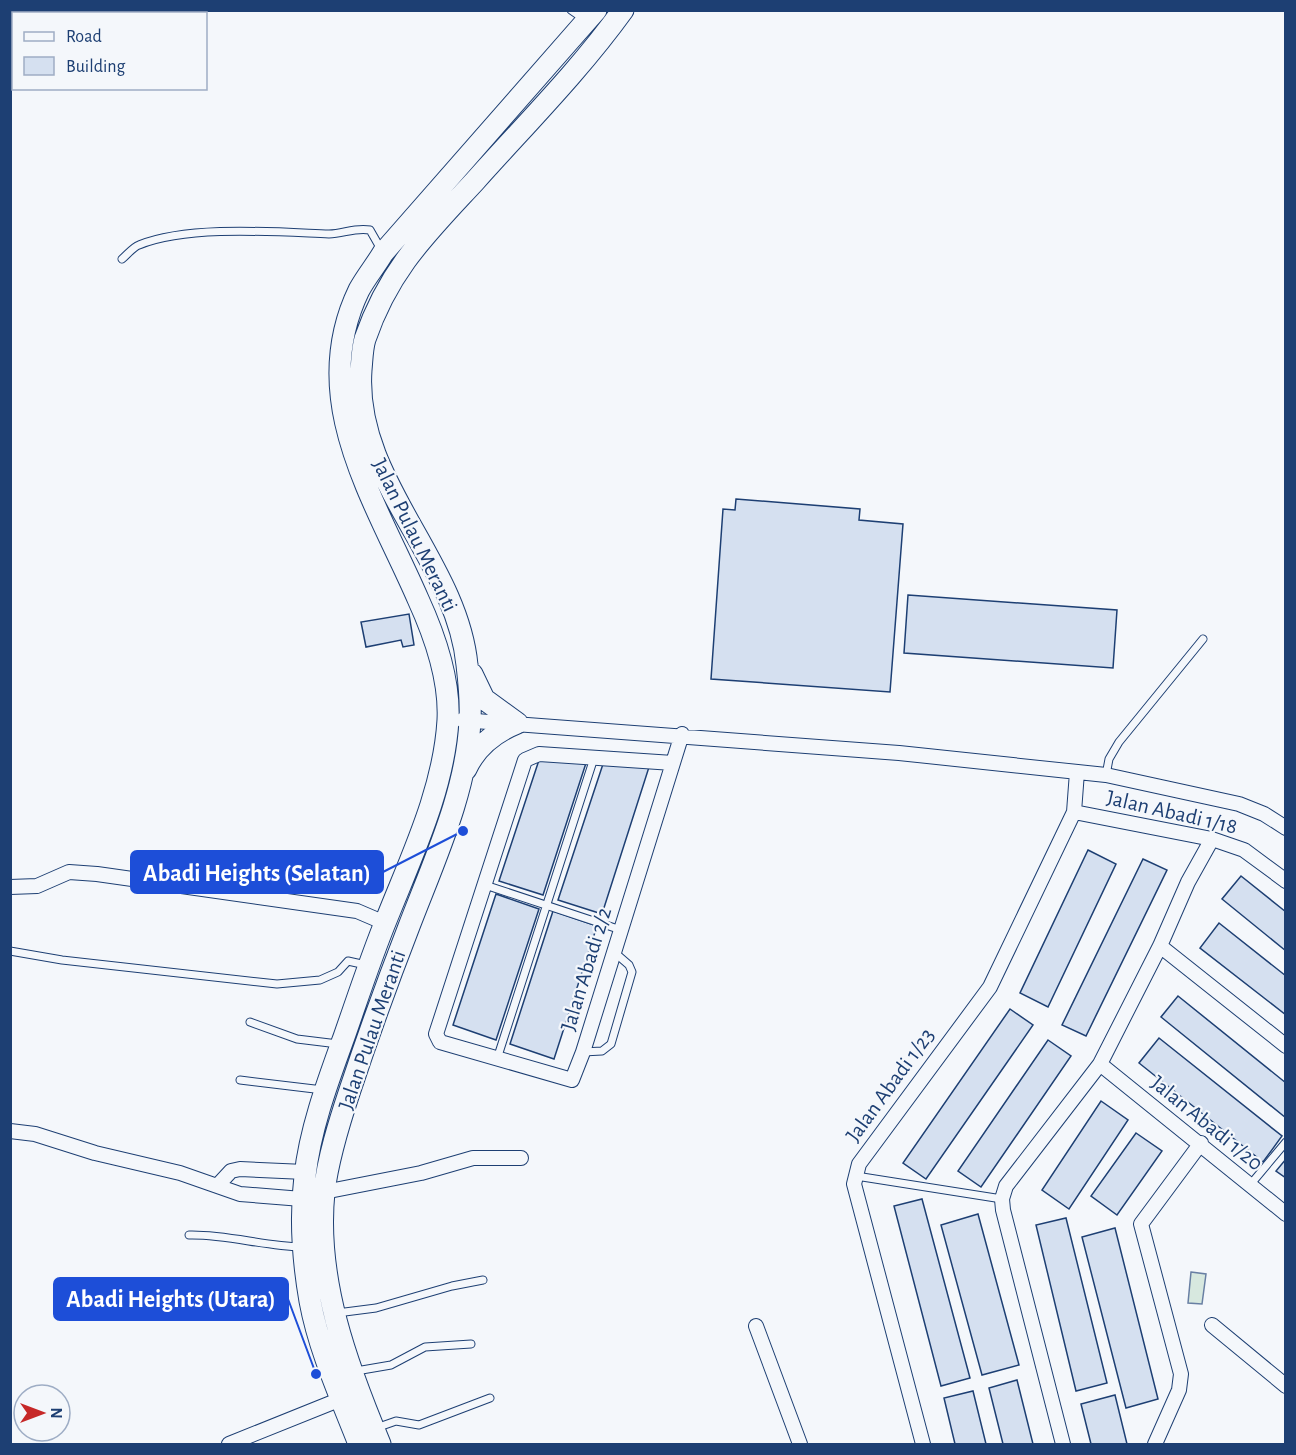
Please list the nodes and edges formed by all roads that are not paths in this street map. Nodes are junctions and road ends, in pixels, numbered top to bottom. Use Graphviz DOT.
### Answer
graph roads {
  1 [pos="623,10"];
  2 [pos="585,14"];
  3 [pos="384,253"];
  4 [pos="122,259"];
  5 [pos="1203,639"];
  6 [pos="467,661"];
  7 [pos="448,719"];
  8 [pos="470,720"];
  9 [pos="517,723"];
  10 [pos="682,734"];
  11 [pos="594,758"];
  12 [pos="673,763"];
  13 [pos="1077,772"];
  14 [pos="1106,775"];
  15 [pos="459,783"];
  16 [pos="1074,812"];
  17 [pos="1286,828"];
  18 [pos="1212,839"];
  19 [pos="1286,881"];
  20 [pos="485,885"];
  21 [pos="10,888"];
  22 [pos="546,905"];
  23 [pos="385,923"];
  24 [pos="621,930"];
  25 [pos="1160,946"];
  26 [pos="10,951"];
  27 [pos="614,952"];
  28 [pos="369,966"];
  29 [pos="250,1022"];
  30 [pos="341,1045"];
  31 [pos="1286,1046"];
  32 [pos="582,1052"];
  33 [pos="496,1059"];
  34 [pos="1100,1064"];
  35 [pos="240,1080"];
  36 [pos="325,1090"];
  37 [pos="10,1131"];
  38 [pos="1286,1142"];
  39 [pos="1201,1143"];
  40 [pos="521,1158"];
  41 [pos="305,1172"];
  42 [pos="854,1175"];
  43 [pos="218,1185"];
  44 [pos="1250,1185"];
  45 [pos="324,1192"];
  46 [pos="1002,1198"];
  47 [pos="302,1199"];
  48 [pos="1286,1214"];
  49 [pos="189,1235"];
  50 [pos="304,1248"];
  51 [pos="483,1280"];
  52 [pos="334,1313"];
  53 [pos="1212,1325"];
  54 [pos="756,1326"];
  55 [pos="471,1344"];
  56 [pos="353,1372"];
  57 [pos="1286,1386"];
  58 [pos="490,1398"];
  59 [pos="341,1399"];
  60 [pos="376,1437"];
  61 [pos="229,1444"];
  62 [pos="359,1444"];
  63 [pos="800,1444"];
  64 [pos="923,1444"];
  65 [pos="1063,1444"];
  66 [pos="1155,1444"];
  1 -- 6 [label="main road, Jalan Pulau Meranti"];
  2 -- 3 [label="main road, Jalan Pulau Meranti"];
  3 -- 4 [label="lane"];
  3 -- 7 [label="main road, Jalan Pulau Meranti"];
  5 -- 14 [label="lane"];
  6 -- 8 [label="main road, Jalan Pulau Meranti"];
  6 -- 9 [label="main road"];
  7 -- 8 [label="street"];
  7 -- 23 [label="main road, Jalan Pulau Meranti"];
  8 -- 9 [label="street"];
  8 -- 15 [label="main road, Jalan Pulau Meranti"];
  9 -- 10 [label="street"];
  9 -- 15 [label="main road"];
  10 -- 12 [label="street, Jalan Abadi 2/2"];
  10 -- 13 [label="street"];
  11 -- 12 [label="street"];
  11 -- 20 [label="street"];
  11 -- 22 [label="lane"];
  12 -- 24 [label="street, Jalan Abadi 2/2"];
  13 -- 14 [label="street"];
  13 -- 16 [label="street, Jalan Abadi 1/23"];
  14 -- 17 [label="street"];
  15 -- 45 [label="main road, Jalan Pulau Meranti"];
  16 -- 18 [label="street, Jalan Abadi 1/18"];
  16 -- 42 [label="street, Jalan Abadi 1/23"];
  18 -- 19 [label="street, Jalan Abadi 1/18"];
  18 -- 25 [label="street"];
  20 -- 22 [label="lane"];
  20 -- 33 [label="street, Jalan Abadi 2/2"];
  21 -- 23 [label="street"];
  22 -- 24 [label="lane"];
  22 -- 33 [label="lane"];
  23 -- 28 [label="main road, Jalan Pulau Meranti"];
  24 -- 27 [label="street, Jalan Abadi 2/2"];
  25 -- 31 [label="street"];
  25 -- 34 [label="street"];
  26 -- 28 [label="lane"];
  27 -- 32 [label="street, Jalan Abadi 2/2"];
  27 -- 32 [label="lane"];
  28 -- 30 [label="main road, Jalan Pulau Meranti"];
  29 -- 30 [label="lane"];
  30 -- 36 [label="main road, Jalan Pulau Meranti"];
  32 -- 33 [label="street, Jalan Abadi 2/2"];
  34 -- 39 [label="street, Jalan Abadi 1/20"];
  34 -- 46 [label="street"];
  35 -- 36 [label="lane"];
  36 -- 41 [label="main road, Jalan Pulau Meranti"];
  37 -- 43 [label="street"];
  38 -- 44 [label="lane"];
  39 -- 44 [label="street, Jalan Abadi 1/20"];
  39 -- 66 [label="street"];
  40 -- 45 [label="street"];
  41 -- 43 [label="street"];
  41 -- 47 [label="main road, Jalan Pulau Meranti"];
  42 -- 46 [label="lane"];
  42 -- 64 [label="street, Jalan Abadi 1/23"];
  43 -- 47 [label="street"];
  44 -- 48 [label="street, Jalan Abadi 1/20"];
  45 -- 52 [label="main road, Jalan Pulau Meranti"];
  46 -- 65 [label="street"];
  47 -- 50 [label="main road, Jalan Pulau Meranti"];
  49 -- 50 [label="lane"];
  50 -- 59 [label="main road, Jalan Pulau Meranti"];
  51 -- 52 [label="lane"];
  52 -- 56 [label="main road, Jalan Pulau Meranti"];
  53 -- 57 [label="street"];
  54 -- 63 [label="street"];
  55 -- 56 [label="lane"];
  56 -- 60 [label="main road, Jalan Pulau Meranti"];
  58 -- 60 [label="lane"];
  59 -- 61 [label="street"];
  59 -- 62 [label="main road, Jalan Pulau Meranti"];
}
